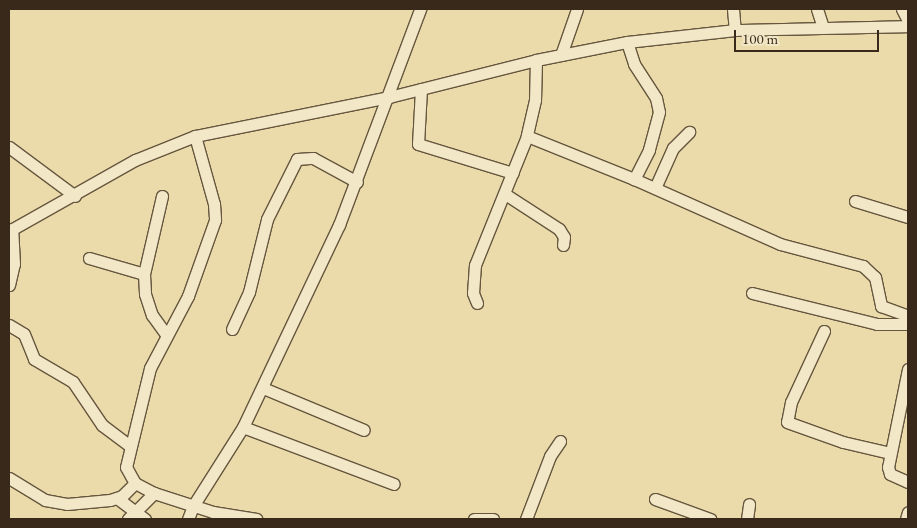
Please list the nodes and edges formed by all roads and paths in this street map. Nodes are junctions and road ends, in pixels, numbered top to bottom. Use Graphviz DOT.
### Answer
graph roads {
  1 [pos="420,9"];
  2 [pos="577,9"];
  3 [pos="733,9"];
  4 [pos="817,9"];
  5 [pos="902,9"];
  6 [pos="908,21"];
  7 [pos="908,26"];
  8 [pos="823,28"];
  9 [pos="735,30"];
  10 [pos="627,42"];
  11 [pos="561,55"];
  12 [pos="536,60"];
  13 [pos="421,89"];
  14 [pos="389,97"];
  15 [pos="688,132"];
  16 [pos="195,136"];
  17 [pos="527,136"];
  18 [pos="9,147"];
  19 [pos="513,173"];
  20 [pos="634,180"];
  21 [pos="357,182"];
  22 [pos="655,188"];
  23 [pos="505,194"];
  24 [pos="74,196"];
  25 [pos="162,196"];
  26 [pos="855,201"];
  27 [pos="908,217"];
  28 [pos="10,230"];
  29 [pos="563,245"];
  30 [pos="89,258"];
  31 [pos="144,274"];
  32 [pos="9,285"];
  33 [pos="752,293"];
  34 [pos="477,303"];
  35 [pos="908,316"];
  36 [pos="908,324"];
  37 [pos="9,325"];
  38 [pos="232,329"];
  39 [pos="824,331"];
  40 [pos="166,334"];
  41 [pos="908,369"];
  42 [pos="263,388"];
  43 [pos="904,411"];
  44 [pos="243,427"];
  45 [pos="364,430"];
  46 [pos="560,441"];
  47 [pos="129,444"];
  48 [pos="890,454"];
  49 [pos="9,478"];
  50 [pos="908,482"];
  51 [pos="136,483"];
  52 [pos="394,484"];
  53 [pos="154,493"];
  54 [pos="116,498"];
  55 [pos="655,498"];
  56 [pos="749,504"];
  57 [pos="193,506"];
  58 [pos="908,512"];
  59 [pos="131,516"];
  60 [pos="145,519"];
  61 [pos="188,519"];
  62 [pos="256,519"];
  63 [pos="474,519"];
  64 [pos="493,519"];
  65 [pos="526,519"];
  66 [pos="710,519"];
  67 [pos="747,519"];
  68 [pos="906,519"];
  1 -- 14 [label="street"];
  2 -- 11 [label="street"];
  3 -- 9 [label="street"];
  4 -- 8 [label="street"];
  5 -- 6 [label="street"];
  7 -- 8 [label="street"];
  8 -- 9 [label="street"];
  9 -- 10 [label="street"];
  10 -- 11 [label="street"];
  10 -- 20 [label="street"];
  11 -- 12 [label="street"];
  12 -- 13 [label="street"];
  12 -- 17 [label="street"];
  13 -- 14 [label="street"];
  13 -- 19 [label="street"];
  14 -- 16 [label="street"];
  14 -- 21 [label="street"];
  15 -- 22 [label="street"];
  16 -- 24 [label="street"];
  16 -- 40 [label="street"];
  17 -- 19 [label="street"];
  17 -- 20 [label="street"];
  18 -- 24 [label="street"];
  19 -- 23 [label="street"];
  20 -- 22 [label="street"];
  21 -- 38 [label="street"];
  21 -- 42 [label="street"];
  22 -- 35 [label="street"];
  23 -- 29 [label="street"];
  23 -- 34 [label="street"];
  24 -- 28 [label="street"];
  25 -- 31 [label="street"];
  26 -- 27 [label="street"];
  28 -- 32 [label="street"];
  30 -- 31 [label="street"];
  31 -- 40 [label="street"];
  33 -- 36 [label="street"];
  37 -- 47 [label="street"];
  39 -- 48 [label="street"];
  40 -- 47 [label="street"];
  41 -- 43 [label="street"];
  42 -- 44 [label="street"];
  42 -- 45 [label="street"];
  43 -- 48 [label="street"];
  44 -- 52 [label="street"];
  44 -- 57 [label="street"];
  46 -- 65 [label="street"];
  47 -- 51 [label="street"];
  48 -- 50 [label="street"];
  49 -- 54 [label="street"];
  51 -- 53 [label="street"];
  51 -- 54 [label="street"];
  53 -- 57 [label="street"];
  53 -- 59 [label="street"];
  54 -- 59 [label="street"];
  55 -- 66 [label="street"];
  56 -- 67 [label="street"];
  57 -- 61 [label="street"];
  57 -- 62 [label="street"];
  58 -- 68 [label="street"];
  59 -- 60 [label="street"];
  63 -- 64 [label="street"];
}
